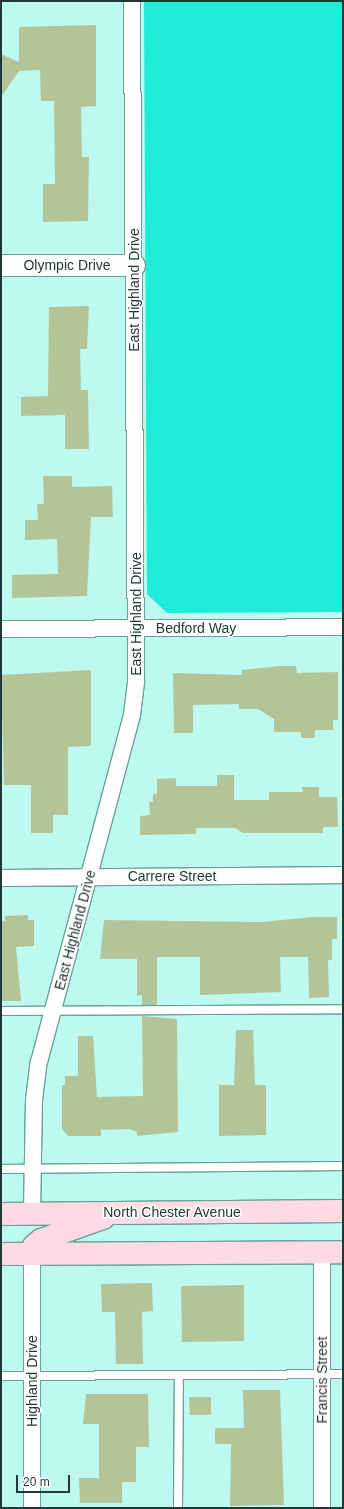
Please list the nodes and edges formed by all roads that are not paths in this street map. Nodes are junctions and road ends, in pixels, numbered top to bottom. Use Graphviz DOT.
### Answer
graph roads {
  1 [pos="132,1"];
  2 [pos="1,265"];
  3 [pos="134,265"];
  4 [pos="343,627"];
  5 [pos="136,628"];
  6 [pos="1,629"];
  7 [pos="343,875"];
  8 [pos="89,877"];
  9 [pos="1,878"];
  10 [pos="343,1009"];
  11 [pos="53,1010"];
  12 [pos="1,1011"];
  13 [pos="343,1166"];
  14 [pos="1,1169"];
  15 [pos="35,1169"];
  16 [pos="343,1211"];
  17 [pos="32,1213"];
  18 [pos="119,1213"];
  19 [pos="1,1214"];
  20 [pos="333,1252"];
  21 [pos="1,1254"];
  22 [pos="32,1254"];
  23 [pos="322,1374"];
  24 [pos="343,1374"];
  25 [pos="179,1375"];
  26 [pos="1,1376"];
  27 [pos="32,1376"];
  28 [pos="32,1508"];
  29 [pos="178,1508"];
  30 [pos="322,1508"];
  1 -- 3 [label="street, East Highland Drive"];
  2 -- 3 [label="street, Olympic Drive"];
  3 -- 5 [label="street, East Highland Drive"];
  4 -- 5 [label="street, Bedford Way"];
  5 -- 6 [label="street, Bedford Way"];
  5 -- 8 [label="street, East Highland Drive"];
  7 -- 8 [label="street, Carrere Street"];
  8 -- 9 [label="street, Carrere Street"];
  8 -- 11 [label="street, East Highland Drive"];
  10 -- 11 [label="lane"];
  11 -- 12 [label="lane"];
  11 -- 15 [label="street, East Highland Drive"];
  13 -- 15 [label="lane"];
  14 -- 15 [label="lane"];
  15 -- 17 [label="street, East Highland Drive"];
  16 -- 18 [label="main road, North Chester Avenue"];
  17 -- 18 [label="main road, North Chester Avenue"];
  17 -- 19 [label="main road, North Chester Avenue"];
  18 -- 22 [label="main road"];
  20 -- 22 [label="main road"];
  20 -- 23 [label="street, Francis Street"];
  21 -- 22 [label="main road"];
  22 -- 27 [label="street, Highland Drive"];
  23 -- 24 [label="lane"];
  23 -- 25 [label="lane"];
  23 -- 30 [label="street, Francis Street"];
  25 -- 27 [label="lane"];
  25 -- 29 [label="lane"];
  26 -- 27 [label="lane"];
  27 -- 28 [label="street, Highland Drive"];
}
